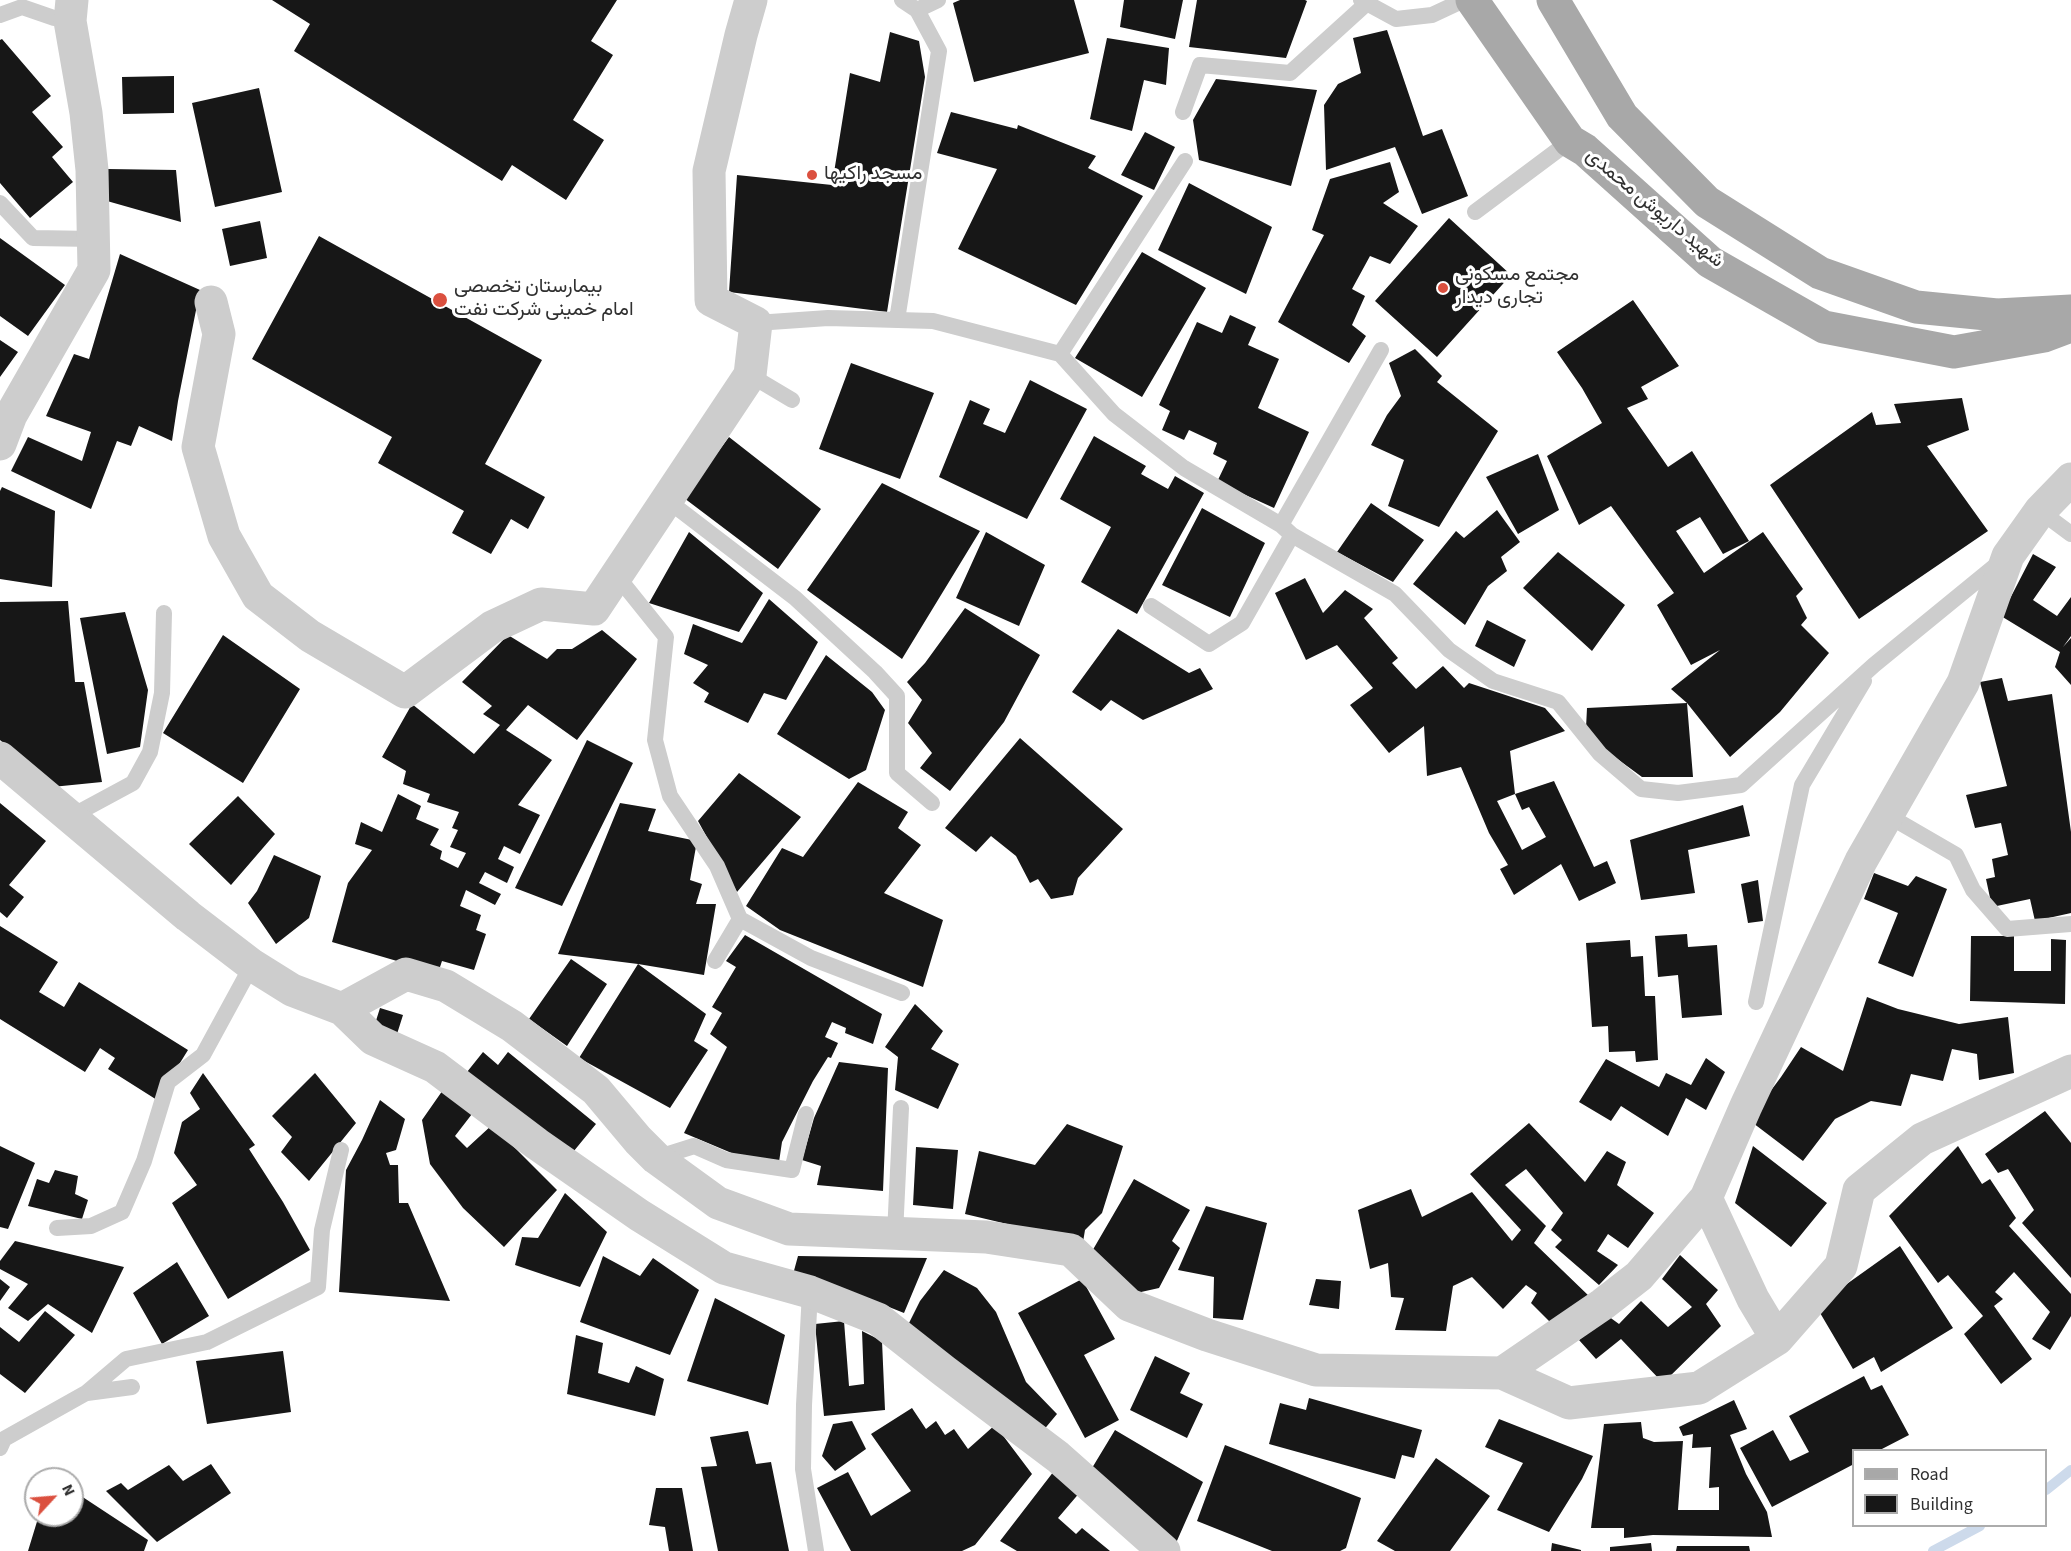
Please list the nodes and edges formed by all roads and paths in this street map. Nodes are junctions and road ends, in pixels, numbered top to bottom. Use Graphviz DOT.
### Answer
graph roads {
  1 [pos="752,0"];
  2 [pos="902,0"];
  3 [pos="938,0"];
  4 [pos="1464,0"];
  5 [pos="1472,0"];
  6 [pos="1553,0"];
  7 [pos="1364,2"];
  8 [pos="71,10"];
  9 [pos="917,10"];
  10 [pos="0,15"];
  11 [pos="1183,112"];
  12 [pos="1570,141"];
  13 [pos="1185,161"];
  14 [pos="0,203"];
  15 [pos="1474,212"];
  16 [pos="94,239"];
  17 [pos="211,302"];
  18 [pos="2071,311"];
  19 [pos="897,320"];
  20 [pos="756,323"];
  21 [pos="2071,326"];
  22 [pos="1381,350"];
  23 [pos="1060,354"];
  24 [pos="750,375"];
  25 [pos="792,400"];
  26 [pos="4,422"];
  27 [pos="2071,479"];
  28 [pos="667,500"];
  29 [pos="2040,511"];
  30 [pos="1286,530"];
  31 [pos="2071,534"];
  32 [pos="2008,556"];
  33 [pos="616,576"];
  34 [pos="1151,606"];
  35 [pos="164,613"];
  36 [pos="1874,665"];
  37 [pos="0,758"];
  38 [pos="932,803"];
  39 [pos="1887,815"];
  40 [pos="70,817"];
  41 [pos="740,919"];
  42 [pos="2071,924"];
  43 [pos="715,961"];
  44 [pos="252,965"];
  45 [pos="902,993"];
  46 [pos="1756,1002"];
  47 [pos="342,1009"];
  48 [pos="2071,1071"];
  49 [pos="901,1108"];
  50 [pos="806,1114"];
  51 [pos="341,1150"];
  52 [pos="656,1158"];
  53 [pos="1706,1198"];
  54 [pos="57,1228"];
  55 [pos="896,1234"];
  56 [pos="810,1292"];
  57 [pos="1777,1339"];
  58 [pos="1502,1373"];
  59 [pos="132,1387"];
  60 [pos="86,1394"];
  61 [pos="0,1448"];
  62 [pos="816,1551"];
  63 [pos="1164,1551"];
  1 -- 20 [label="street"];
  2 -- 9 [label="lane"];
  3 -- 9 [label="lane"];
  4 -- 7 [label="lane"];
  5 -- 12 [label="main road, شهید داریوش محمدی"];
  6 -- 18 [label="main road, شهید داریوش محمدی"];
  7 -- 11 [label="lane"];
  8 -- 10 [label="lane"];
  8 -- 16 [label="street"];
  9 -- 19 [label="lane"];
  12 -- 15 [label="lane"];
  12 -- 21 [label="main road, شهید داریوش محمدی"];
  13 -- 23 [label="lane"];
  14 -- 16 [label="lane"];
  16 -- 26 [label="street"];
  17 -- 33 [label="street"];
  19 -- 20 [label="lane"];
  19 -- 23 [label="lane"];
  20 -- 24 [label="street"];
  22 -- 30 [label="lane"];
  23 -- 30 [label="lane"];
  24 -- 25 [label="lane"];
  24 -- 28 [label="street"];
  27 -- 29 [label="street"];
  28 -- 33 [label="street"];
  28 -- 38 [label="lane"];
  29 -- 31 [label="lane"];
  29 -- 32 [label="street"];
  30 -- 34 [label="lane"];
  30 -- 36 [label="lane"];
  32 -- 36 [label="lane"];
  32 -- 39 [label="street"];
  33 -- 41 [label="lane"];
  35 -- 40 [label="lane"];
  36 -- 46 [label="lane"];
  37 -- 40 [label="street"];
  39 -- 42 [label="lane"];
  39 -- 53 [label="street"];
  40 -- 44 [label="street"];
  41 -- 43 [label="lane"];
  41 -- 45 [label="lane"];
  44 -- 47 [label="street"];
  44 -- 54 [label="lane"];
  47 -- 52 [label="street"];
  47 -- 56 [label="street"];
  48 -- 57 [label="street"];
  49 -- 55 [label="lane"];
  50 -- 52 [label="lane"];
  51 -- 60 [label="lane"];
  52 -- 55 [label="street"];
  53 -- 57 [label="street"];
  53 -- 58 [label="street"];
  55 -- 58 [label="street"];
  56 -- 62 [label="lane"];
  56 -- 63 [label="street"];
  57 -- 58 [label="street"];
  59 -- 60 [label="lane"];
  60 -- 61 [label="lane"];
}
